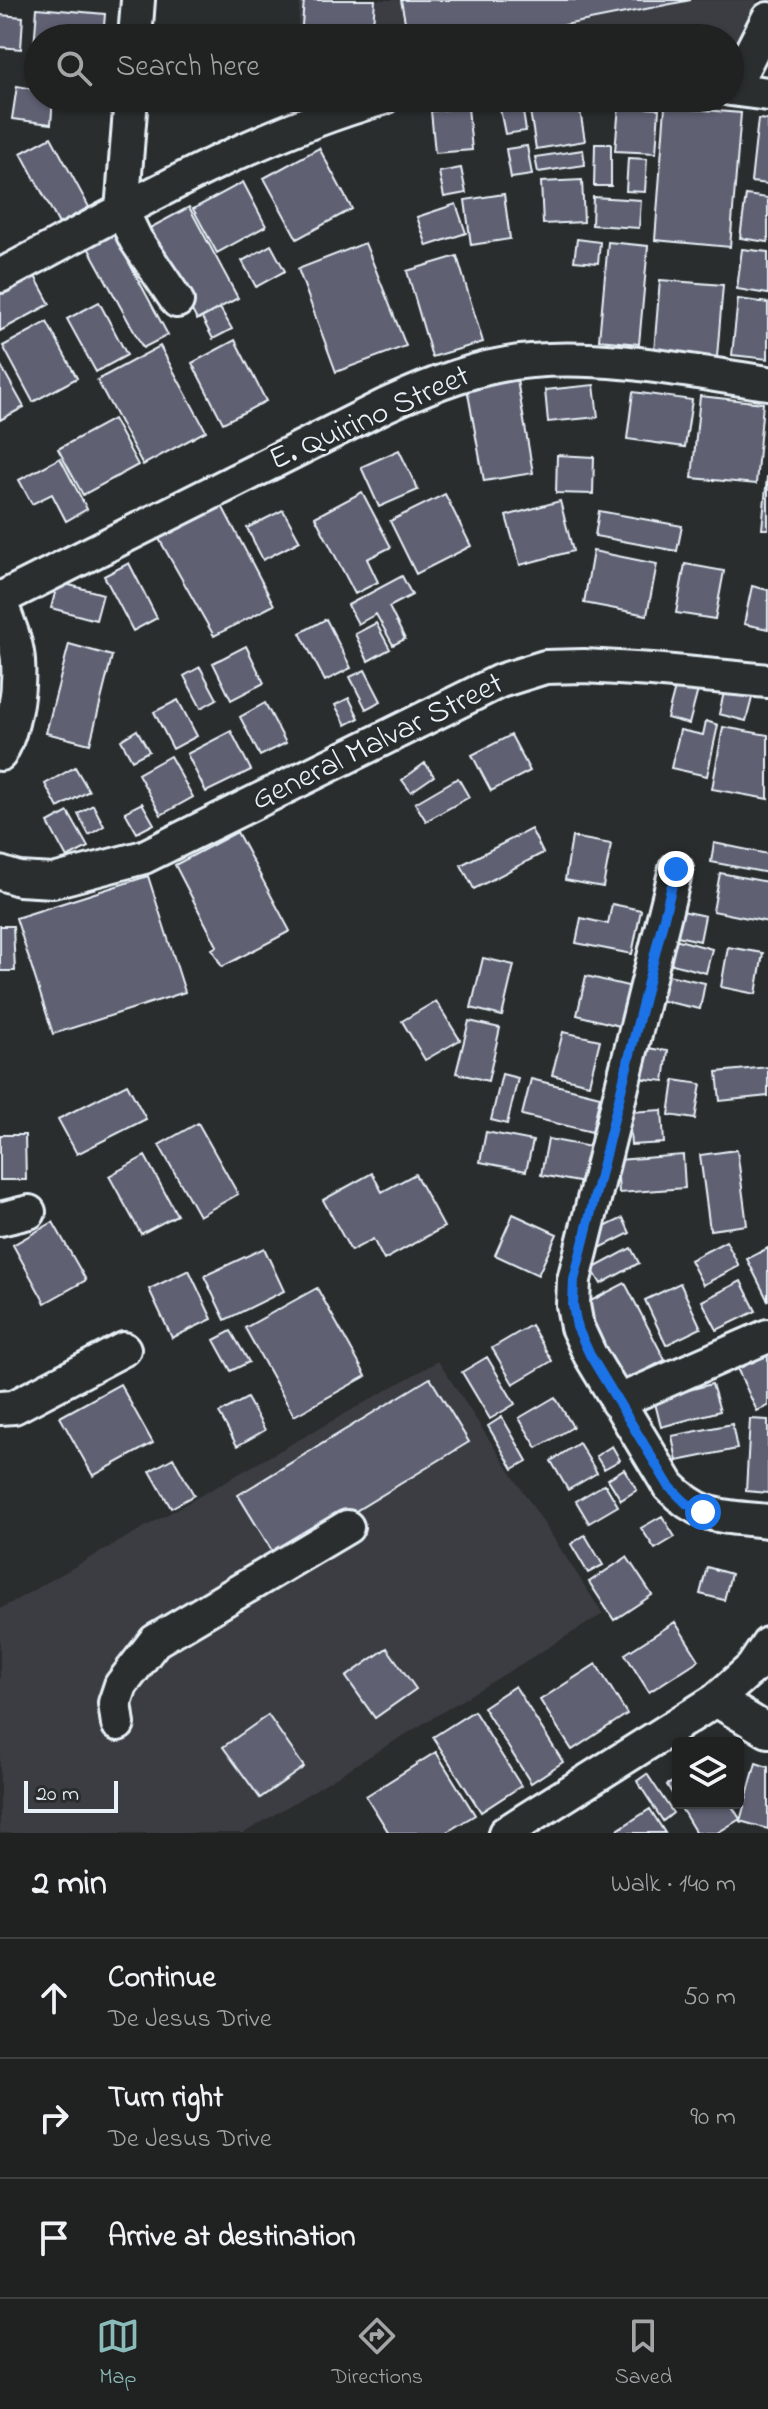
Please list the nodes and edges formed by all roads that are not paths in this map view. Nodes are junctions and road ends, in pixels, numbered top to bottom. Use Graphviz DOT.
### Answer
graph roads {
  1 [pos="138,0"];
  2 [pos="768,19"];
  3 [pos="136,24"];
  4 [pos="744,64"];
  5 [pos="744,91"];
  6 [pos="768,94"];
  7 [pos="130,112"];
  8 [pos="343,112"];
  9 [pos="122,211"];
  10 [pos="0,276"];
  11 [pos="177,301"];
  12 [pos="768,383"];
  13 [pos="0,599"];
  14 [pos="768,681"];
  15 [pos="0,754"];
  16 [pos="676,869"];
  17 [pos="0,873"];
  18 [pos="768,1336"];
  19 [pos="124,1349"];
  20 [pos="617,1402"];
  21 [pos="0,1408"];
  22 [pos="768,1521"];
  23 [pos="347,1527"];
  24 [pos="768,1644"];
  25 [pos="716,1700"];
  26 [pos="118,1724"];
  27 [pos="768,1731"];
  28 [pos="505,1833"];
  1 -- 3 [label="street"];
  2 -- 4 [label="street"];
  5 -- 6 [label="street"];
  7 -- 9 [label="street"];
  8 -- 9 [label="street"];
  9 -- 10 [label="street"];
  9 -- 11 [label="street"];
  12 -- 13 [label="street, E. Quirino Street"];
  13 -- 15 [label="street"];
  14 -- 17 [label="street, General Malvar Street"];
  16 -- 20 [label="street"];
  18 -- 20 [label="street"];
  19 -- 21 [label="street"];
  20 -- 22 [label="street"];
  23 -- 26 [label="street"];
  24 -- 25 [label="street"];
  25 -- 27 [label="street"];
  25 -- 28 [label="street"];
}
